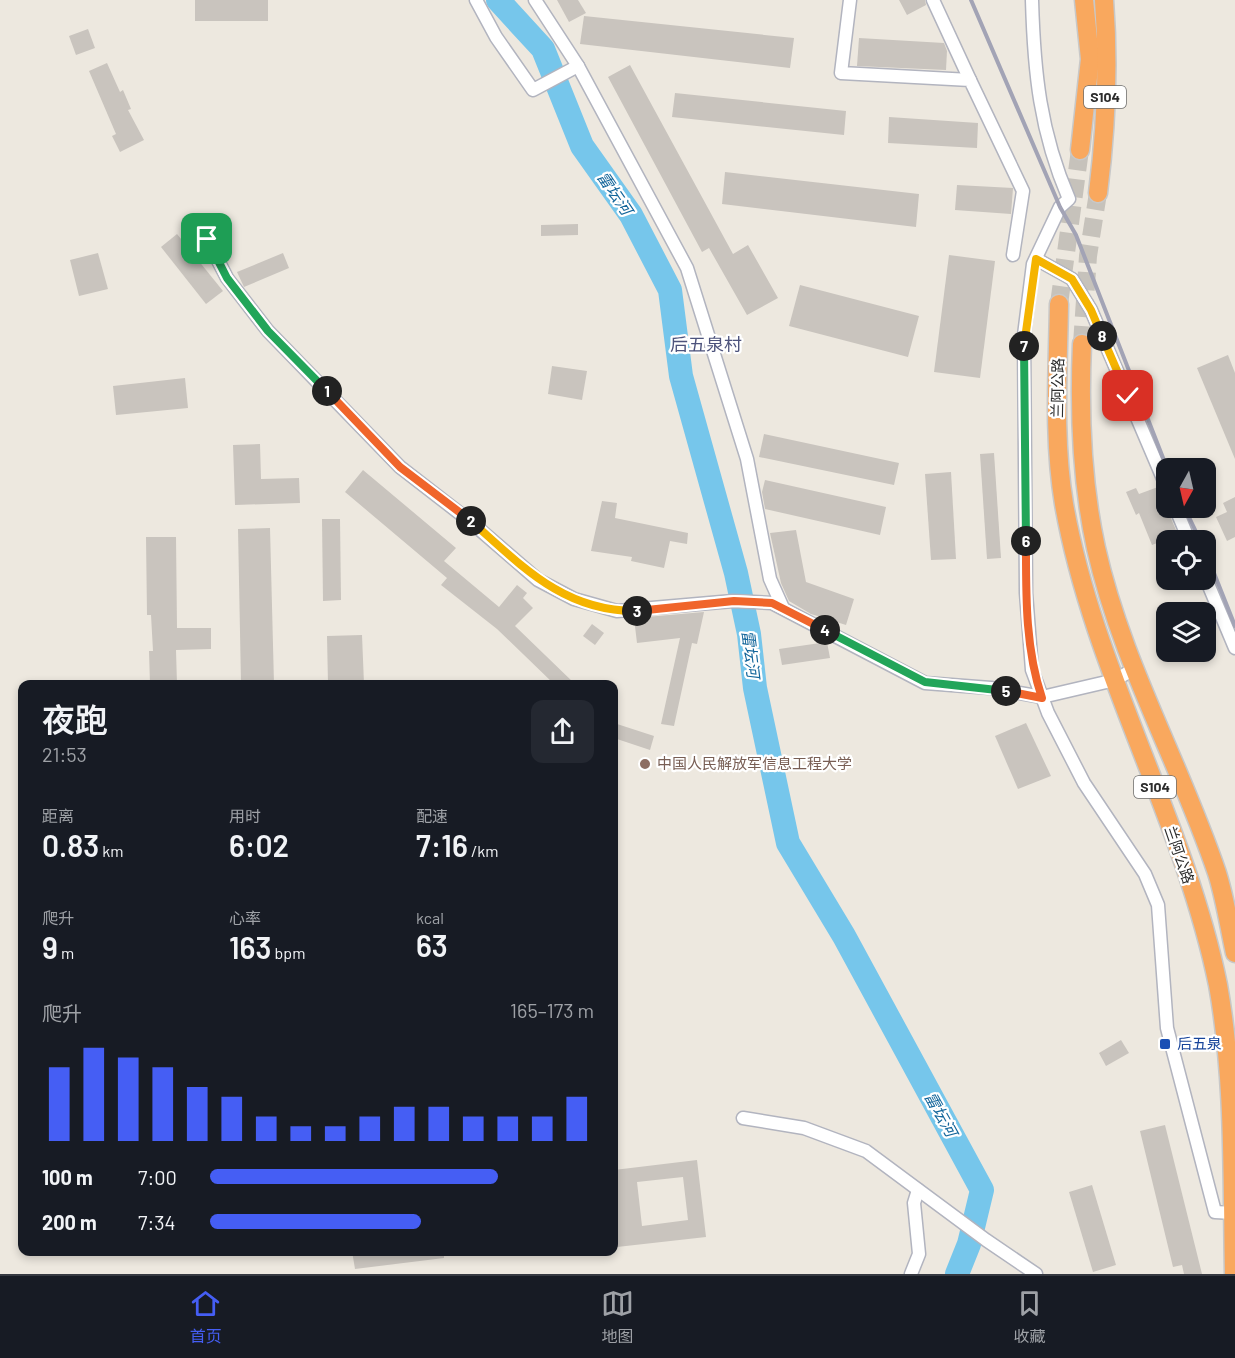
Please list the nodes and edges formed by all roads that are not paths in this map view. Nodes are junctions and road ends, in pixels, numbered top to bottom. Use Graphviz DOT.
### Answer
graph roads {
  1 [pos="476,0"];
  2 [pos="535,0"];
  3 [pos="850,0"];
  4 [pos="933,0"];
  5 [pos="1032,0"];
  6 [pos="1084,0"];
  7 [pos="1104,0"];
  8 [pos="578,66"];
  9 [pos="970,80"];
  10 [pos="1080,150"];
  11 [pos="1098,193"];
  12 [pos="207,239"];
  13 [pos="1013,255"];
  14 [pos="1036,259"];
  15 [pos="1059,304"];
  16 [pos="1082,344"];
  17 [pos="1156,462"];
  18 [pos="1211,590"];
  19 [pos="777,606"];
  20 [pos="1235,648"];
  21 [pos="1134,669"];
  22 [pos="1115,680"];
  23 [pos="1042,698"];
  24 [pos="1235,953"];
  25 [pos="743,1118"];
  26 [pos="918,1190"];
  27 [pos="1233,1214"];
  28 [pos="911,1274"];
  29 [pos="1036,1274"];
  30 [pos="1234,1274"];
  1 -- 8 [label="street"];
  2 -- 8 [label="street"];
  3 -- 9 [label="street"];
  4 -- 9 [label="street"];
  5 -- 14 [label="street"];
  6 -- 10 [label="highway, S104"];
  7 -- 11 [label="highway, S104"];
  8 -- 19 [label="street"];
  9 -- 13 [label="street"];
  12 -- 19 [label="street"];
  14 -- 17 [label="street"];
  14 -- 23 [label="street"];
  15 -- 22 [label="highway, 兰阿公路 / S104"];
  16 -- 21 [label="highway, 兰阿公路 / S104"];
  18 -- 20 [label="street"];
  19 -- 23 [label="street"];
  21 -- 22 [label="street"];
  21 -- 24 [label="highway, 兰阿公路 / S104"];
  22 -- 23 [label="street"];
  22 -- 27 [label="highway, 兰阿公路 / S104"];
  23 -- 27 [label="street"];
  25 -- 26 [label="street"];
  26 -- 28 [label="street"];
  26 -- 29 [label="street"];
  27 -- 30 [label="highway, 兰阿公路 / S104"];
}
